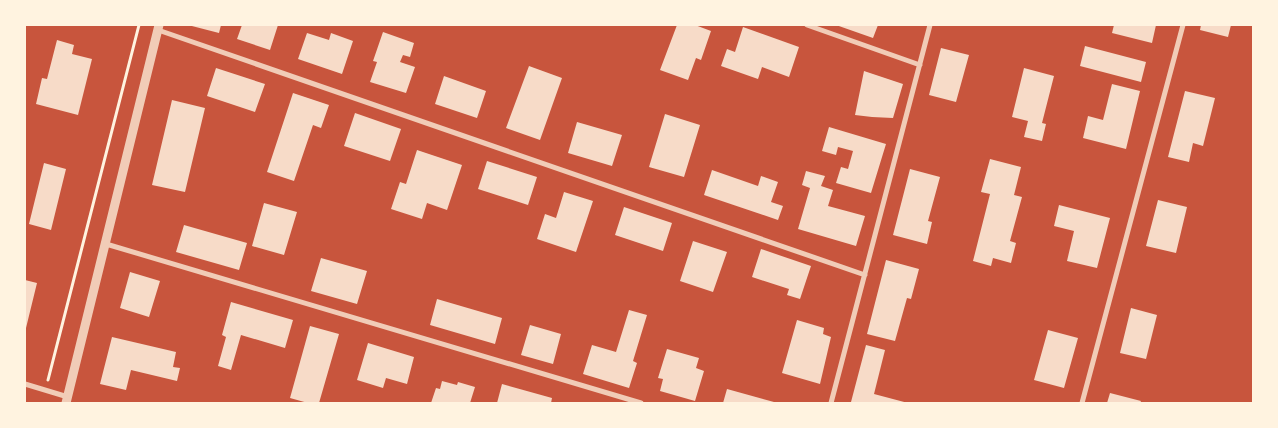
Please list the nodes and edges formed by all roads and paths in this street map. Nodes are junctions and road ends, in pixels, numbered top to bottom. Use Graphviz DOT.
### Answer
graph roads {
  1 [pos="139,25"];
  2 [pos="807,25"];
  3 [pos="930,25"];
  4 [pos="1183,25"];
  5 [pos="159,28"];
  6 [pos="920,65"];
  7 [pos="106,244"];
  8 [pos="865,275"];
  9 [pos="25,384"];
  10 [pos="45,390"];
  11 [pos="67,400"];
  12 [pos="641,403"];
  13 [pos="831,403"];
  14 [pos="1082,403"];
  1 -- 10 [label="path"];
  2 -- 6 [label="street"];
  3 -- 6 [label="street"];
  4 -- 14 [label="street"];
  5 -- 7 [label="street"];
  5 -- 8 [label="street"];
  6 -- 8 [label="street"];
  7 -- 11 [label="street"];
  7 -- 12 [label="street"];
  8 -- 13 [label="street"];
  9 -- 10 [label="street"];
  10 -- 11 [label="street"];
}
